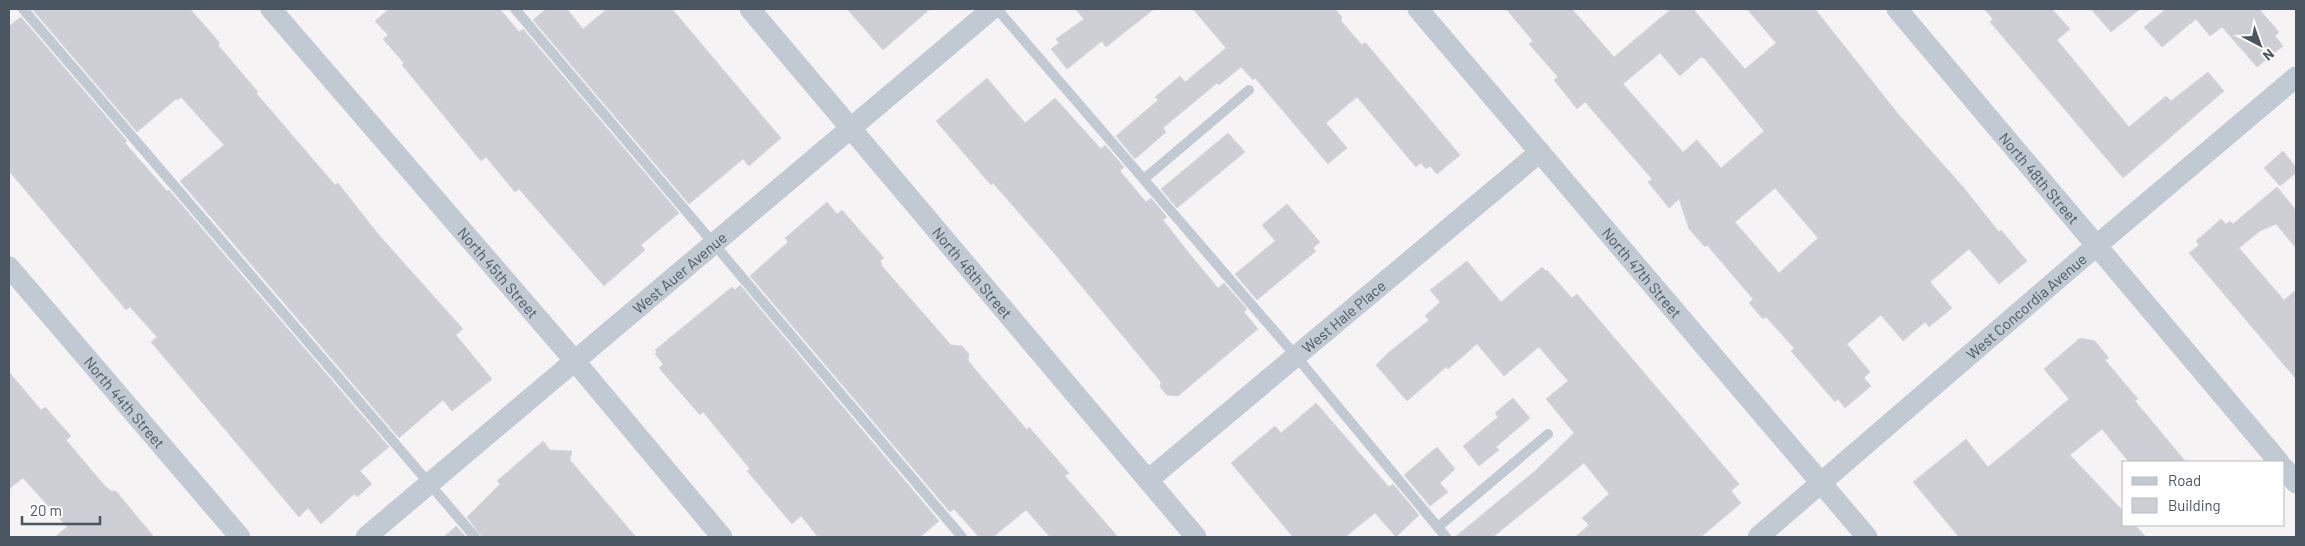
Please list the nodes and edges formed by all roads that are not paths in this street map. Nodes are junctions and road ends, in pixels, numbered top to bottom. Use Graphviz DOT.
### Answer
graph roads {
  1 [pos="23,9"];
  2 [pos="271,9"];
  3 [pos="515,9"];
  4 [pos="750,9"];
  5 [pos="992,9"];
  6 [pos="997,9"];
  7 [pos="1418,9"];
  8 [pos="1897,9"];
  9 [pos="2296,77"];
  10 [pos="1249,90"];
  11 [pos="850,128"];
  12 [pos="1540,152"];
  13 [pos="1144,179"];
  14 [pos="713,243"];
  15 [pos="2096,246"];
  16 [pos="9,267"];
  17 [pos="1295,355"];
  18 [pos="574,360"];
  19 [pos="1548,434"];
  20 [pos="2278,461"];
  21 [pos="2285,469"];
  22 [pos="1148,480"];
  23 [pos="429,483"];
  24 [pos="2296,483"];
  25 [pos="1822,484"];
  26 [pos="1438,527"];
  27 [pos="240,537"];
  28 [pos="366,537"];
  29 [pos="475,537"];
  30 [pos="722,537"];
  31 [pos="962,537"];
  32 [pos="1196,537"];
  33 [pos="1446,537"];
  34 [pos="1758,537"];
  35 [pos="1867,537"];
  1 -- 23 [label="lane"];
  2 -- 18 [label="street, North 45th Street"];
  3 -- 14 [label="lane"];
  4 -- 11 [label="street, North 46th Street"];
  5 -- 11 [label="street, West Auer Avenue"];
  6 -- 13 [label="lane"];
  7 -- 12 [label="street, North 47th Street"];
  8 -- 15 [label="street, North 48th Street"];
  9 -- 15 [label="street, West Concordia Avenue"];
  10 -- 13 [label="lane"];
  11 -- 14 [label="street, West Auer Avenue"];
  11 -- 22 [label="street, North 46th Street"];
  12 -- 17 [label="street, West Hale Place"];
  12 -- 25 [label="street, North 47th Street"];
  13 -- 17 [label="lane"];
  14 -- 18 [label="street, West Auer Avenue"];
  14 -- 31 [label="lane"];
  15 -- 20 [label="street, North 48th Street"];
  15 -- 25 [label="street, West Concordia Avenue"];
  16 -- 27 [label="street, North 44th Street"];
  17 -- 22 [label="street, West Hale Place"];
  17 -- 26 [label="lane"];
  18 -- 23 [label="street, West Auer Avenue"];
  18 -- 30 [label="street, North 45th Street"];
  19 -- 26 [label="lane"];
  21 -- 24 [label="street"];
  22 -- 32 [label="street, North 46th Street"];
  23 -- 28 [label="street, West Auer Avenue"];
  23 -- 29 [label="lane"];
  25 -- 34 [label="street, West Concordia Avenue"];
  25 -- 35 [label="street, North 47th Street"];
  26 -- 33 [label="lane"];
}
